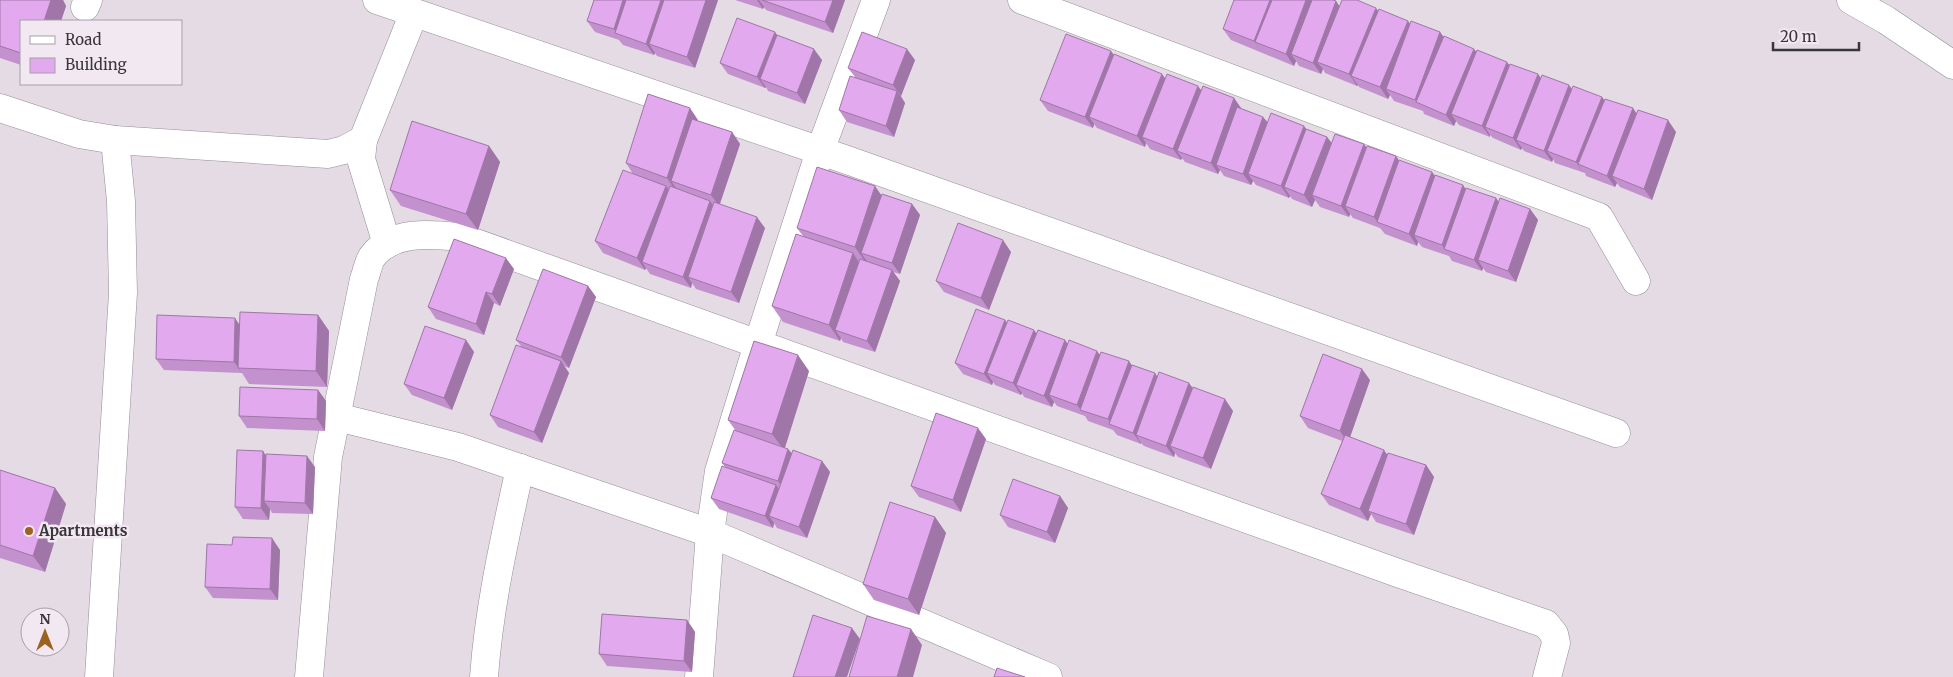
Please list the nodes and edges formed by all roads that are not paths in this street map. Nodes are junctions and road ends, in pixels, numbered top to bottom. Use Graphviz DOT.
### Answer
graph roads {
  1 [pos="377,0"];
  2 [pos="876,0"];
  3 [pos="1022,0"];
  4 [pos="1851,0"];
  5 [pos="414,13"];
  6 [pos="1953,65"];
  7 [pos="0,108"];
  8 [pos="115,140"];
  9 [pos="364,140"];
  10 [pos="820,151"];
  11 [pos="387,244"];
  12 [pos="1636,282"];
  13 [pos="758,344"];
  14 [pos="337,417"];
  15 [pos="1616,434"];
  16 [pos="520,468"];
  17 [pos="710,533"];
  18 [pos="99,677"];
  19 [pos="309,677"];
  20 [pos="484,677"];
  21 [pos="699,677"];
  22 [pos="1048,677"];
  23 [pos="1547,677"];
  1 -- 5 [label="street"];
  2 -- 10 [label="street"];
  3 -- 12 [label="street"];
  4 -- 6 [label="street"];
  5 -- 9 [label="street"];
  5 -- 10 [label="street"];
  7 -- 8 [label="street"];
  8 -- 9 [label="street"];
  8 -- 18 [label="street"];
  9 -- 11 [label="street"];
  10 -- 13 [label="street"];
  10 -- 15 [label="street"];
  11 -- 13 [label="street"];
  11 -- 14 [label="street"];
  13 -- 17 [label="street"];
  13 -- 23 [label="street"];
  14 -- 16 [label="street"];
  14 -- 19 [label="street"];
  16 -- 17 [label="street"];
  16 -- 20 [label="street"];
  17 -- 21 [label="street"];
  17 -- 22 [label="street"];
}
